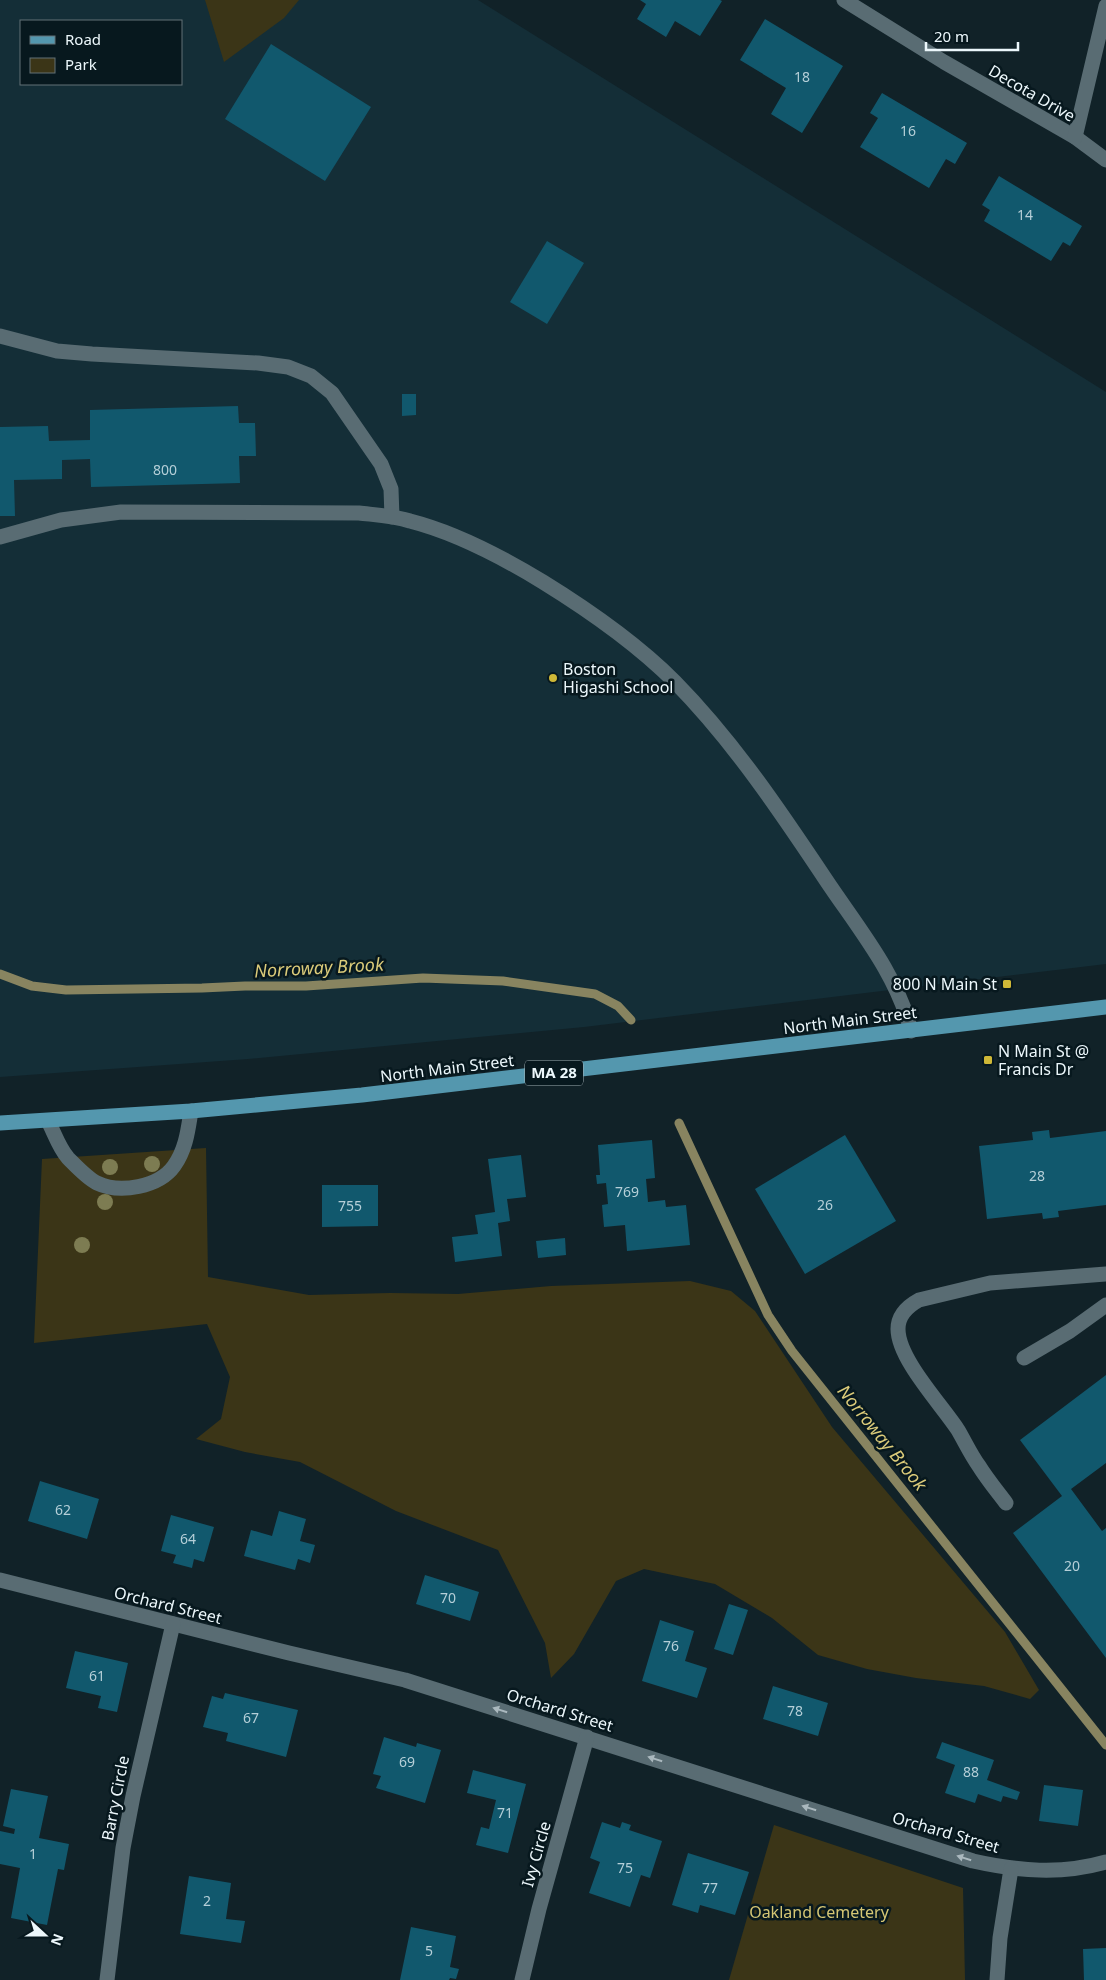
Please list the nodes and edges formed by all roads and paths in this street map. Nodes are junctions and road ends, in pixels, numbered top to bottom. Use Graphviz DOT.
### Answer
graph roads {
  1 [pos="844,0"];
  2 [pos="1106,6"];
  3 [pos="1075,137"];
  4 [pos="1106,160"];
  5 [pos="0,336"];
  6 [pos="392,517"];
  7 [pos="0,537"];
  8 [pos="1106,1007"];
  9 [pos="911,1031"];
  10 [pos="192,1111"];
  11 [pos="48,1121"];
  12 [pos="0,1123"];
  13 [pos="1106,1274"];
  14 [pos="1106,1305"];
  15 [pos="1024,1358"];
  16 [pos="1006,1503"];
  17 [pos="0,1580"];
  18 [pos="174,1624"];
  19 [pos="587,1737"];
  20 [pos="1106,1862"];
  21 [pos="1012,1869"];
  22 [pos="107,1980"];
  23 [pos="522,1980"];
  24 [pos="997,1980"];
  1 -- 3 [label="street, Decota Drive"];
  2 -- 3 [label="street, Decota Drive"];
  3 -- 4 [label="street, Decota Drive"];
  5 -- 6 [label="street"];
  6 -- 7 [label="street"];
  6 -- 9 [label="street"];
  8 -- 9 [label="main road, North Main Street / MA 28"];
  9 -- 10 [label="main road, North Main Street / MA 28"];
  10 -- 11 [label="main road, North Main Street / MA 28"];
  10 -- 11 [label="street"];
  11 -- 12 [label="main road, North Main Street / MA 28"];
  13 -- 16 [label="street"];
  14 -- 15 [label="street"];
  17 -- 18 [label="street, Orchard Street"];
  19 -- 18 [label="street, Orchard Street, one-way"];
  18 -- 22 [label="street, Barry Circle"];
  21 -- 19 [label="street, Orchard Street, one-way"];
  19 -- 23 [label="street, Ivy Circle"];
  20 -- 21 [label="street, Orchard Street"];
  21 -- 24 [label="street"];
}
